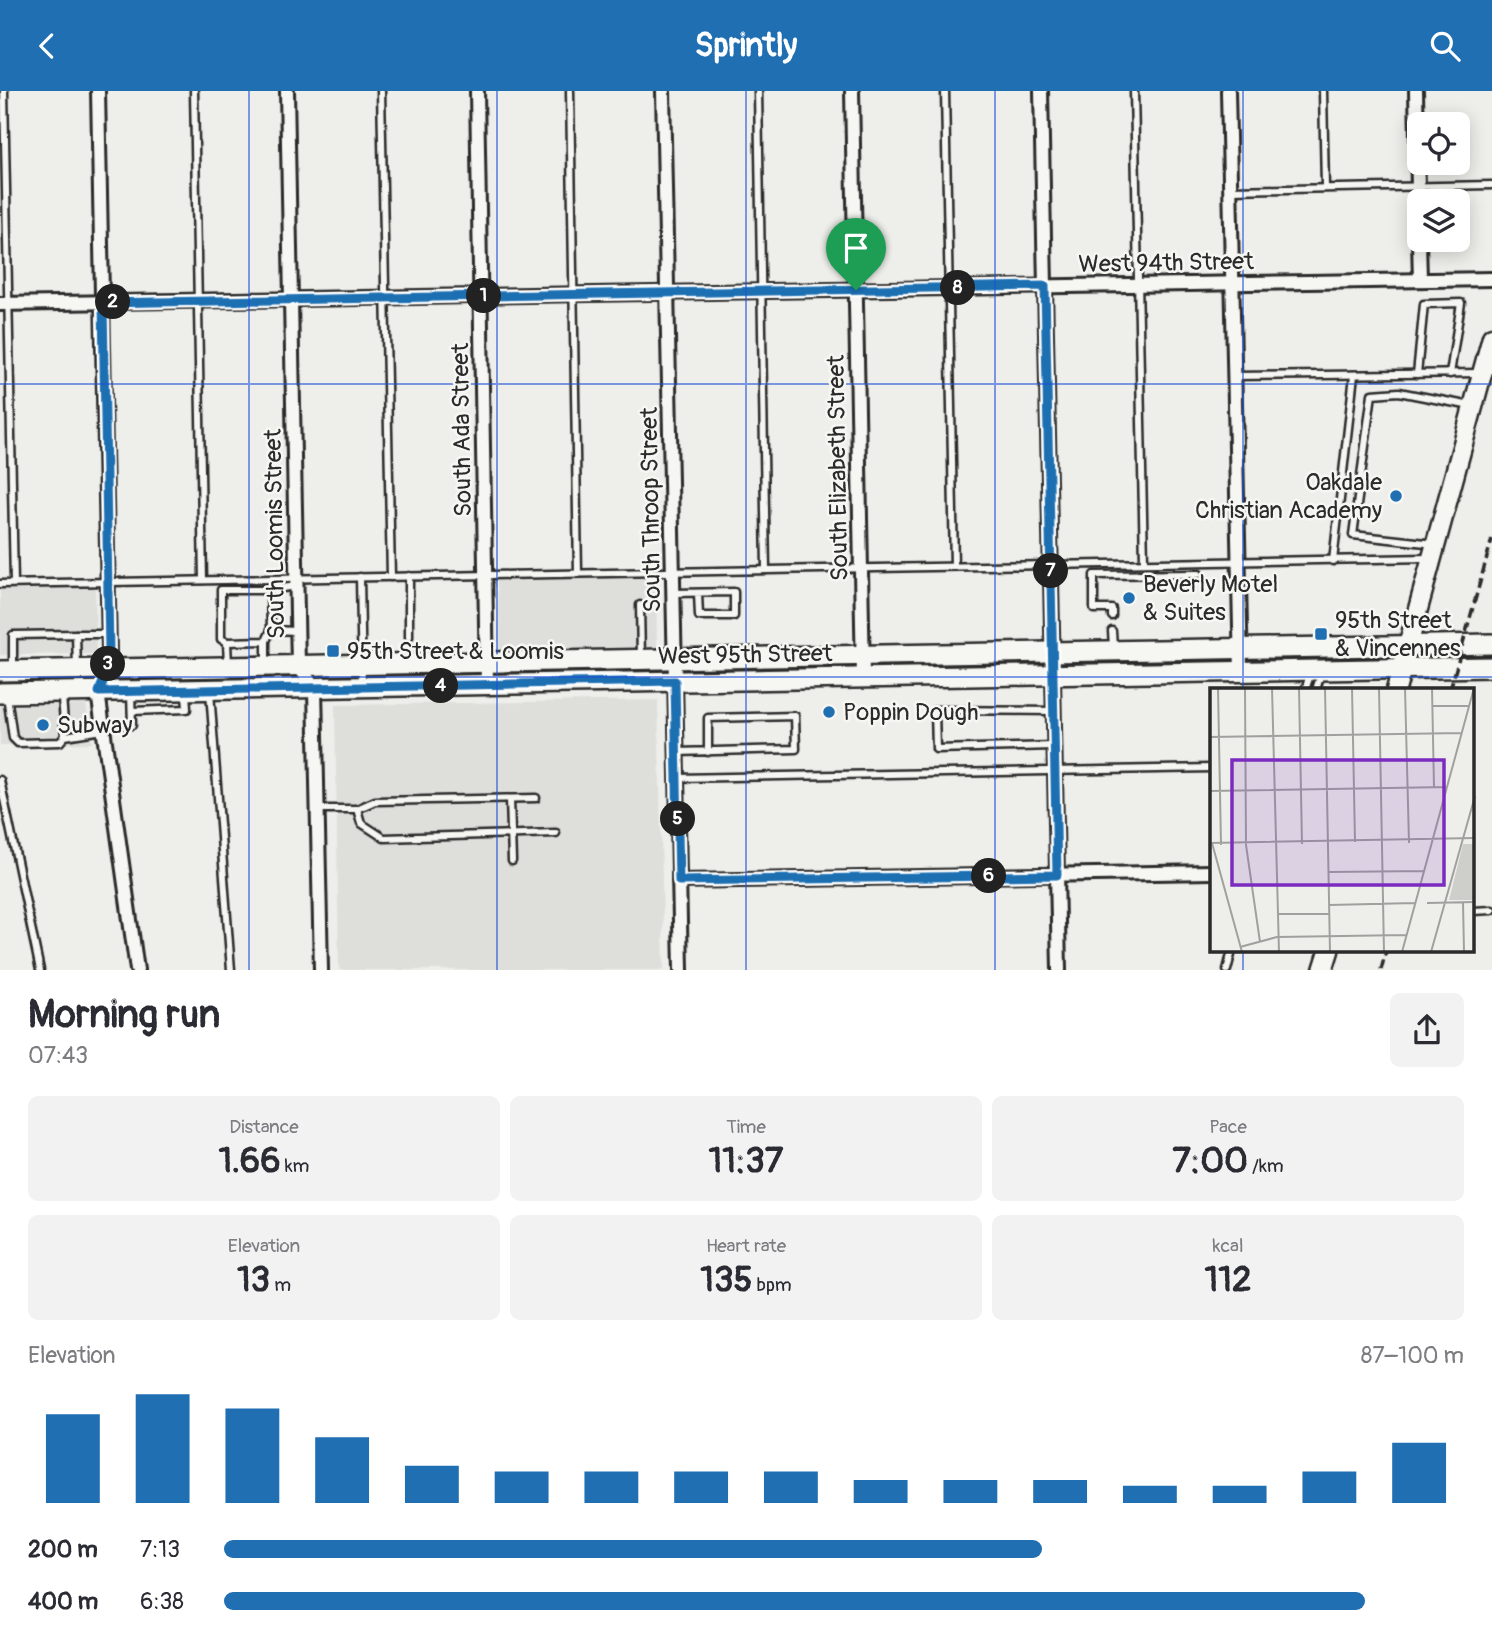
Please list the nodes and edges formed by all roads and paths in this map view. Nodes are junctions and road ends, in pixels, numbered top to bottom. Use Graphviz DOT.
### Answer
graph roads {
  1 [pos="4,91"];
  2 [pos="98,91"];
  3 [pos="194,91"];
  4 [pos="287,91"];
  5 [pos="381,91"];
  6 [pos="477,91"];
  7 [pos="570,91"];
  8 [pos="663,91"];
  9 [pos="758,91"];
  10 [pos="852,91"];
  11 [pos="945,91"];
  12 [pos="1041,91"];
  13 [pos="1134,91"];
  14 [pos="1228,91"];
  15 [pos="1322,91"];
  16 [pos="1416,91"];
  17 [pos="1492,184"];
  18 [pos="1418,185"];
  19 [pos="1325,187"];
  20 [pos="1418,189"];
  21 [pos="1230,190"];
  22 [pos="1419,252"];
  23 [pos="1492,279"];
  24 [pos="1420,280"];
  25 [pos="1232,283"];
  26 [pos="1137,285"];
  27 [pos="1045,286"];
  28 [pos="949,288"];
  29 [pos="856,290"];
  30 [pos="761,291"];
  31 [pos="667,293"];
  32 [pos="573,295"];
  33 [pos="481,296"];
  34 [pos="385,298"];
  35 [pos="291,299"];
  36 [pos="197,301"];
  37 [pos="103,303"];
  38 [pos="4,304"];
  39 [pos="1492,337"];
  40 [pos="1482,373"];
  41 [pos="1417,374"];
  42 [pos="1450,374"];
  43 [pos="1354,375"];
  44 [pos="1234,376"];
  45 [pos="1473,407"];
  46 [pos="1435,551"];
  47 [pos="1334,561"];
  48 [pos="1144,562"];
  49 [pos="1238,562"];
  50 [pos="1051,564"];
  51 [pos="954,566"];
  52 [pos="861,568"];
  53 [pos="766,570"];
  54 [pos="673,572"];
  55 [pos="578,573"];
  56 [pos="1199,574"];
  57 [pos="485,575"];
  58 [pos="409,576"];
  59 [pos="360,577"];
  60 [pos="391,577"];
  61 [pos="203,580"];
  62 [pos="221,580"];
  63 [pos="108,582"];
  64 [pos="296,582"];
  65 [pos="13,583"];
  66 [pos="0,584"];
  67 [pos="221,590"];
  68 [pos="270,590"];
  69 [pos="673,593"];
  70 [pos="698,593"];
  71 [pos="640,605"];
  72 [pos="1112,616"];
  73 [pos="271,630"];
  74 [pos="298,631"];
  75 [pos="1112,631"];
  76 [pos="76,634"];
  77 [pos="109,634"];
  78 [pos="409,637"];
  79 [pos="265,641"];
  80 [pos="227,642"];
  81 [pos="1492,644"];
  82 [pos="1407,646"];
  83 [pos="1240,650"];
  84 [pos="1113,652"];
  85 [pos="1052,653"];
  86 [pos="863,656"];
  87 [pos="641,660"];
  88 [pos="675,660"];
  89 [pos="487,663"];
  90 [pos="361,665"];
  91 [pos="299,666"];
  92 [pos="228,667"];
  93 [pos="265,667"];
  94 [pos="1492,667"];
  95 [pos="108,669"];
  96 [pos="1402,669"];
  97 [pos="77,670"];
  98 [pos="7,671"];
  99 [pos="1241,672"];
  100 [pos="1053,676"];
  101 [pos="863,677"];
  102 [pos="1313,680"];
  103 [pos="675,681"];
  104 [pos="487,684"];
  105 [pos="362,687"];
  106 [pos="315,688"];
  107 [pos="1397,688"];
  108 [pos="209,690"];
  109 [pos="62,692"];
  110 [pos="99,692"];
  111 [pos="3,693"];
  112 [pos="132,701"];
  113 [pos="1054,711"];
  114 [pos="103,732"];
  115 [pos="65,736"];
  116 [pos="1054,746"];
  117 [pos="677,752"];
  118 [pos="708,752"];
  119 [pos="1210,768"];
  120 [pos="1055,771"];
  121 [pos="677,778"];
  122 [pos="0,780"];
  123 [pos="536,798"];
  124 [pos="510,799"];
  125 [pos="317,809"];
  126 [pos="357,809"];
  127 [pos="556,833"];
  128 [pos="511,834"];
  129 [pos="512,861"];
  130 [pos="1210,872"];
  131 [pos="1057,875"];
  132 [pos="679,881"];
  133 [pos="1492,910"];
  134 [pos="1474,911"];
  135 [pos="1231,953"];
  136 [pos="1328,953"];
  137 [pos="40,970"];
  138 [pos="137,970"];
  139 [pos="232,970"];
  140 [pos="321,970"];
  141 [pos="681,970"];
  142 [pos="1059,970"];
  143 [pos="1227,970"];
  144 [pos="1323,970"];
  1 -- 38 [label="lane"];
  2 -- 37 [label="street"];
  3 -- 36 [label="lane"];
  4 -- 35 [label="street, South Loomis Street"];
  5 -- 34 [label="lane"];
  6 -- 33 [label="street, South Ada Street"];
  7 -- 32 [label="lane"];
  8 -- 31 [label="street, South Throop Street"];
  9 -- 30 [label="lane"];
  10 -- 29 [label="street, South Elizabeth Street"];
  11 -- 28 [label="lane"];
  12 -- 27 [label="street"];
  13 -- 26 [label="lane"];
  14 -- 21 [label="street"];
  15 -- 19 [label="lane"];
  16 -- 18 [label="street"];
  17 -- 18 [label="lane"];
  18 -- 19 [label="lane"];
  18 -- 20 [label="street"];
  19 -- 21 [label="lane"];
  21 -- 25 [label="street"];
  22 -- 24 [label="street"];
  23 -- 24 [label="street, West 94th Street"];
  24 -- 25 [label="street, West 94th Street"];
  25 -- 26 [label="street, West 94th Street"];
  25 -- 44 [label="street"];
  26 -- 27 [label="street, West 94th Street"];
  26 -- 48 [label="lane"];
  27 -- 28 [label="street, West 94th Street"];
  27 -- 50 [label="street"];
  28 -- 29 [label="street, West 94th Street"];
  28 -- 51 [label="lane"];
  29 -- 30 [label="street, West 94th Street"];
  29 -- 52 [label="street, South Elizabeth Street"];
  30 -- 31 [label="street, West 94th Street"];
  30 -- 53 [label="lane"];
  31 -- 32 [label="street, West 94th Street"];
  31 -- 54 [label="street, South Throop Street"];
  32 -- 33 [label="street, West 94th Street"];
  32 -- 55 [label="lane"];
  33 -- 34 [label="street, West 94th Street"];
  33 -- 57 [label="street, South Ada Street"];
  34 -- 35 [label="street, West 94th Street"];
  34 -- 60 [label="lane"];
  35 -- 36 [label="street, West 94th Street"];
  35 -- 64 [label="street, South Loomis Street"];
  36 -- 37 [label="street, West 94th Street"];
  36 -- 61 [label="lane"];
  37 -- 38 [label="street, West 94th Street"];
  37 -- 63 [label="street"];
  38 -- 65 [label="lane"];
  39 -- 40 [label="main road"];
  40 -- 42 [label="lane"];
  40 -- 45 [label="main road"];
  41 -- 42 [label="lane"];
  41 -- 42 [label="lane"];
  41 -- 43 [label="lane"];
  43 -- 44 [label="lane"];
  43 -- 47 [label="lane"];
  44 -- 49 [label="street"];
  45 -- 46 [label="main road"];
  45 -- 46 [label="lane"];
  46 -- 47 [label="lane"];
  46 -- 82 [label="main road"];
  47 -- 49 [label="lane"];
  48 -- 49 [label="lane"];
  48 -- 50 [label="lane"];
  49 -- 83 [label="street"];
  50 -- 51 [label="lane"];
  50 -- 85 [label="street"];
  51 -- 52 [label="lane"];
  52 -- 53 [label="lane"];
  52 -- 86 [label="street, South Elizabeth Street"];
  53 -- 54 [label="lane"];
  54 -- 55 [label="lane"];
  54 -- 69 [label="street, South Throop Street"];
  55 -- 57 [label="lane"];
  56 -- 72 [label="lane"];
  57 -- 58 [label="lane"];
  57 -- 89 [label="street, South Ada Street"];
  58 -- 60 [label="lane"];
  58 -- 78 [label="lane"];
  59 -- 60 [label="lane"];
  59 -- 64 [label="lane"];
  59 -- 90 [label="lane"];
  61 -- 62 [label="lane"];
  61 -- 63 [label="lane"];
  62 -- 64 [label="lane"];
  62 -- 67 [label="lane"];
  63 -- 65 [label="lane"];
  63 -- 77 [label="street"];
  64 -- 68 [label="lane"];
  64 -- 74 [label="street, South Loomis Street"];
  65 -- 66 [label="lane"];
  67 -- 68 [label="lane"];
  67 -- 80 [label="lane"];
  68 -- 73 [label="lane"];
  69 -- 70 [label="lane"];
  69 -- 88 [label="street, South Throop Street"];
  70 -- 70 [label="lane"];
  71 -- 87 [label="lane"];
  73 -- 74 [label="lane"];
  73 -- 79 [label="lane"];
  74 -- 91 [label="street, South Loomis Street"];
  75 -- 84 [label="lane"];
  76 -- 77 [label="lane"];
  76 -- 97 [label="lane"];
  76 -- 98 [label="lane"];
  77 -- 95 [label="street"];
  79 -- 80 [label="lane"];
  79 -- 93 [label="lane"];
  80 -- 92 [label="lane"];
  81 -- 82 [label="main road, West 95th Street"];
  82 -- 83 [label="main road, West 95th Street"];
  82 -- 96 [label="main road"];
  83 -- 84 [label="main road, West 95th Street"];
  83 -- 99 [label="street"];
  84 -- 85 [label="main road, West 95th Street"];
  85 -- 86 [label="main road, West 95th Street"];
  85 -- 100 [label="street"];
  86 -- 88 [label="main road, West 95th Street"];
  86 -- 101 [label="street, South Elizabeth Street"];
  87 -- 88 [label="main road, West 95th Street"];
  87 -- 89 [label="main road, West 95th Street"];
  88 -- 103 [label="street, South Throop Street"];
  89 -- 90 [label="main road, West 95th Street"];
  89 -- 104 [label="street, South Ada Street"];
  90 -- 91 [label="main road, West 95th Street"];
  90 -- 105 [label="lane"];
  91 -- 93 [label="main road, West 95th Street"];
  91 -- 106 [label="street, South Loomis Street"];
  92 -- 93 [label="main road, West 95th Street"];
  92 -- 95 [label="main road, West 95th Street"];
  94 -- 96 [label="main road, West 95th Street"];
  95 -- 97 [label="main road, West 95th Street"];
  95 -- 110 [label="street"];
  96 -- 102 [label="main road, West 95th Street"];
  96 -- 107 [label="main road"];
  97 -- 98 [label="main road, West 95th Street"];
  99 -- 100 [label="main road, West 95th Street"];
  99 -- 102 [label="main road, West 95th Street"];
  100 -- 101 [label="main road, West 95th Street"];
  100 -- 113 [label="street"];
  101 -- 103 [label="main road, West 95th Street"];
  103 -- 104 [label="main road, West 95th Street"];
  103 -- 117 [label="street, South Throop Street"];
  104 -- 105 [label="main road, West 95th Street"];
  105 -- 106 [label="main road, West 95th Street"];
  106 -- 108 [label="main road, West 95th Street"];
  106 -- 125 [label="street"];
  108 -- 112 [label="main road, West 95th Street"];
  108 -- 139 [label="lane"];
  109 -- 110 [label="main road, West 95th Street"];
  109 -- 111 [label="main road, West 95th Street"];
  109 -- 115 [label="lane"];
  110 -- 112 [label="main road, West 95th Street"];
  110 -- 114 [label="street"];
  111 -- 115 [label="lane"];
  112 -- 114 [label="lane"];
  113 -- 116 [label="street"];
  113 -- 116 [label="lane"];
  114 -- 115 [label="lane"];
  114 -- 138 [label="street"];
  116 -- 120 [label="street"];
  117 -- 118 [label="lane"];
  117 -- 121 [label="street, South Throop Street"];
  118 -- 118 [label="lane"];
  119 -- 120 [label="lane"];
  120 -- 121 [label="lane"];
  120 -- 131 [label="street"];
  121 -- 132 [label="street, South Throop Street"];
  122 -- 137 [label="lane"];
  123 -- 124 [label="lane"];
  124 -- 126 [label="lane"];
  124 -- 128 [label="lane"];
  125 -- 126 [label="lane"];
  125 -- 140 [label="street"];
  126 -- 128 [label="lane"];
  127 -- 128 [label="lane"];
  128 -- 129 [label="lane"];
  130 -- 131 [label="street"];
  131 -- 132 [label="street"];
  131 -- 142 [label="street"];
  132 -- 141 [label="street, South Throop Street"];
  133 -- 134 [label="lane"];
  135 -- 143 [label="lane"];
  136 -- 144 [label="main road"];
}
